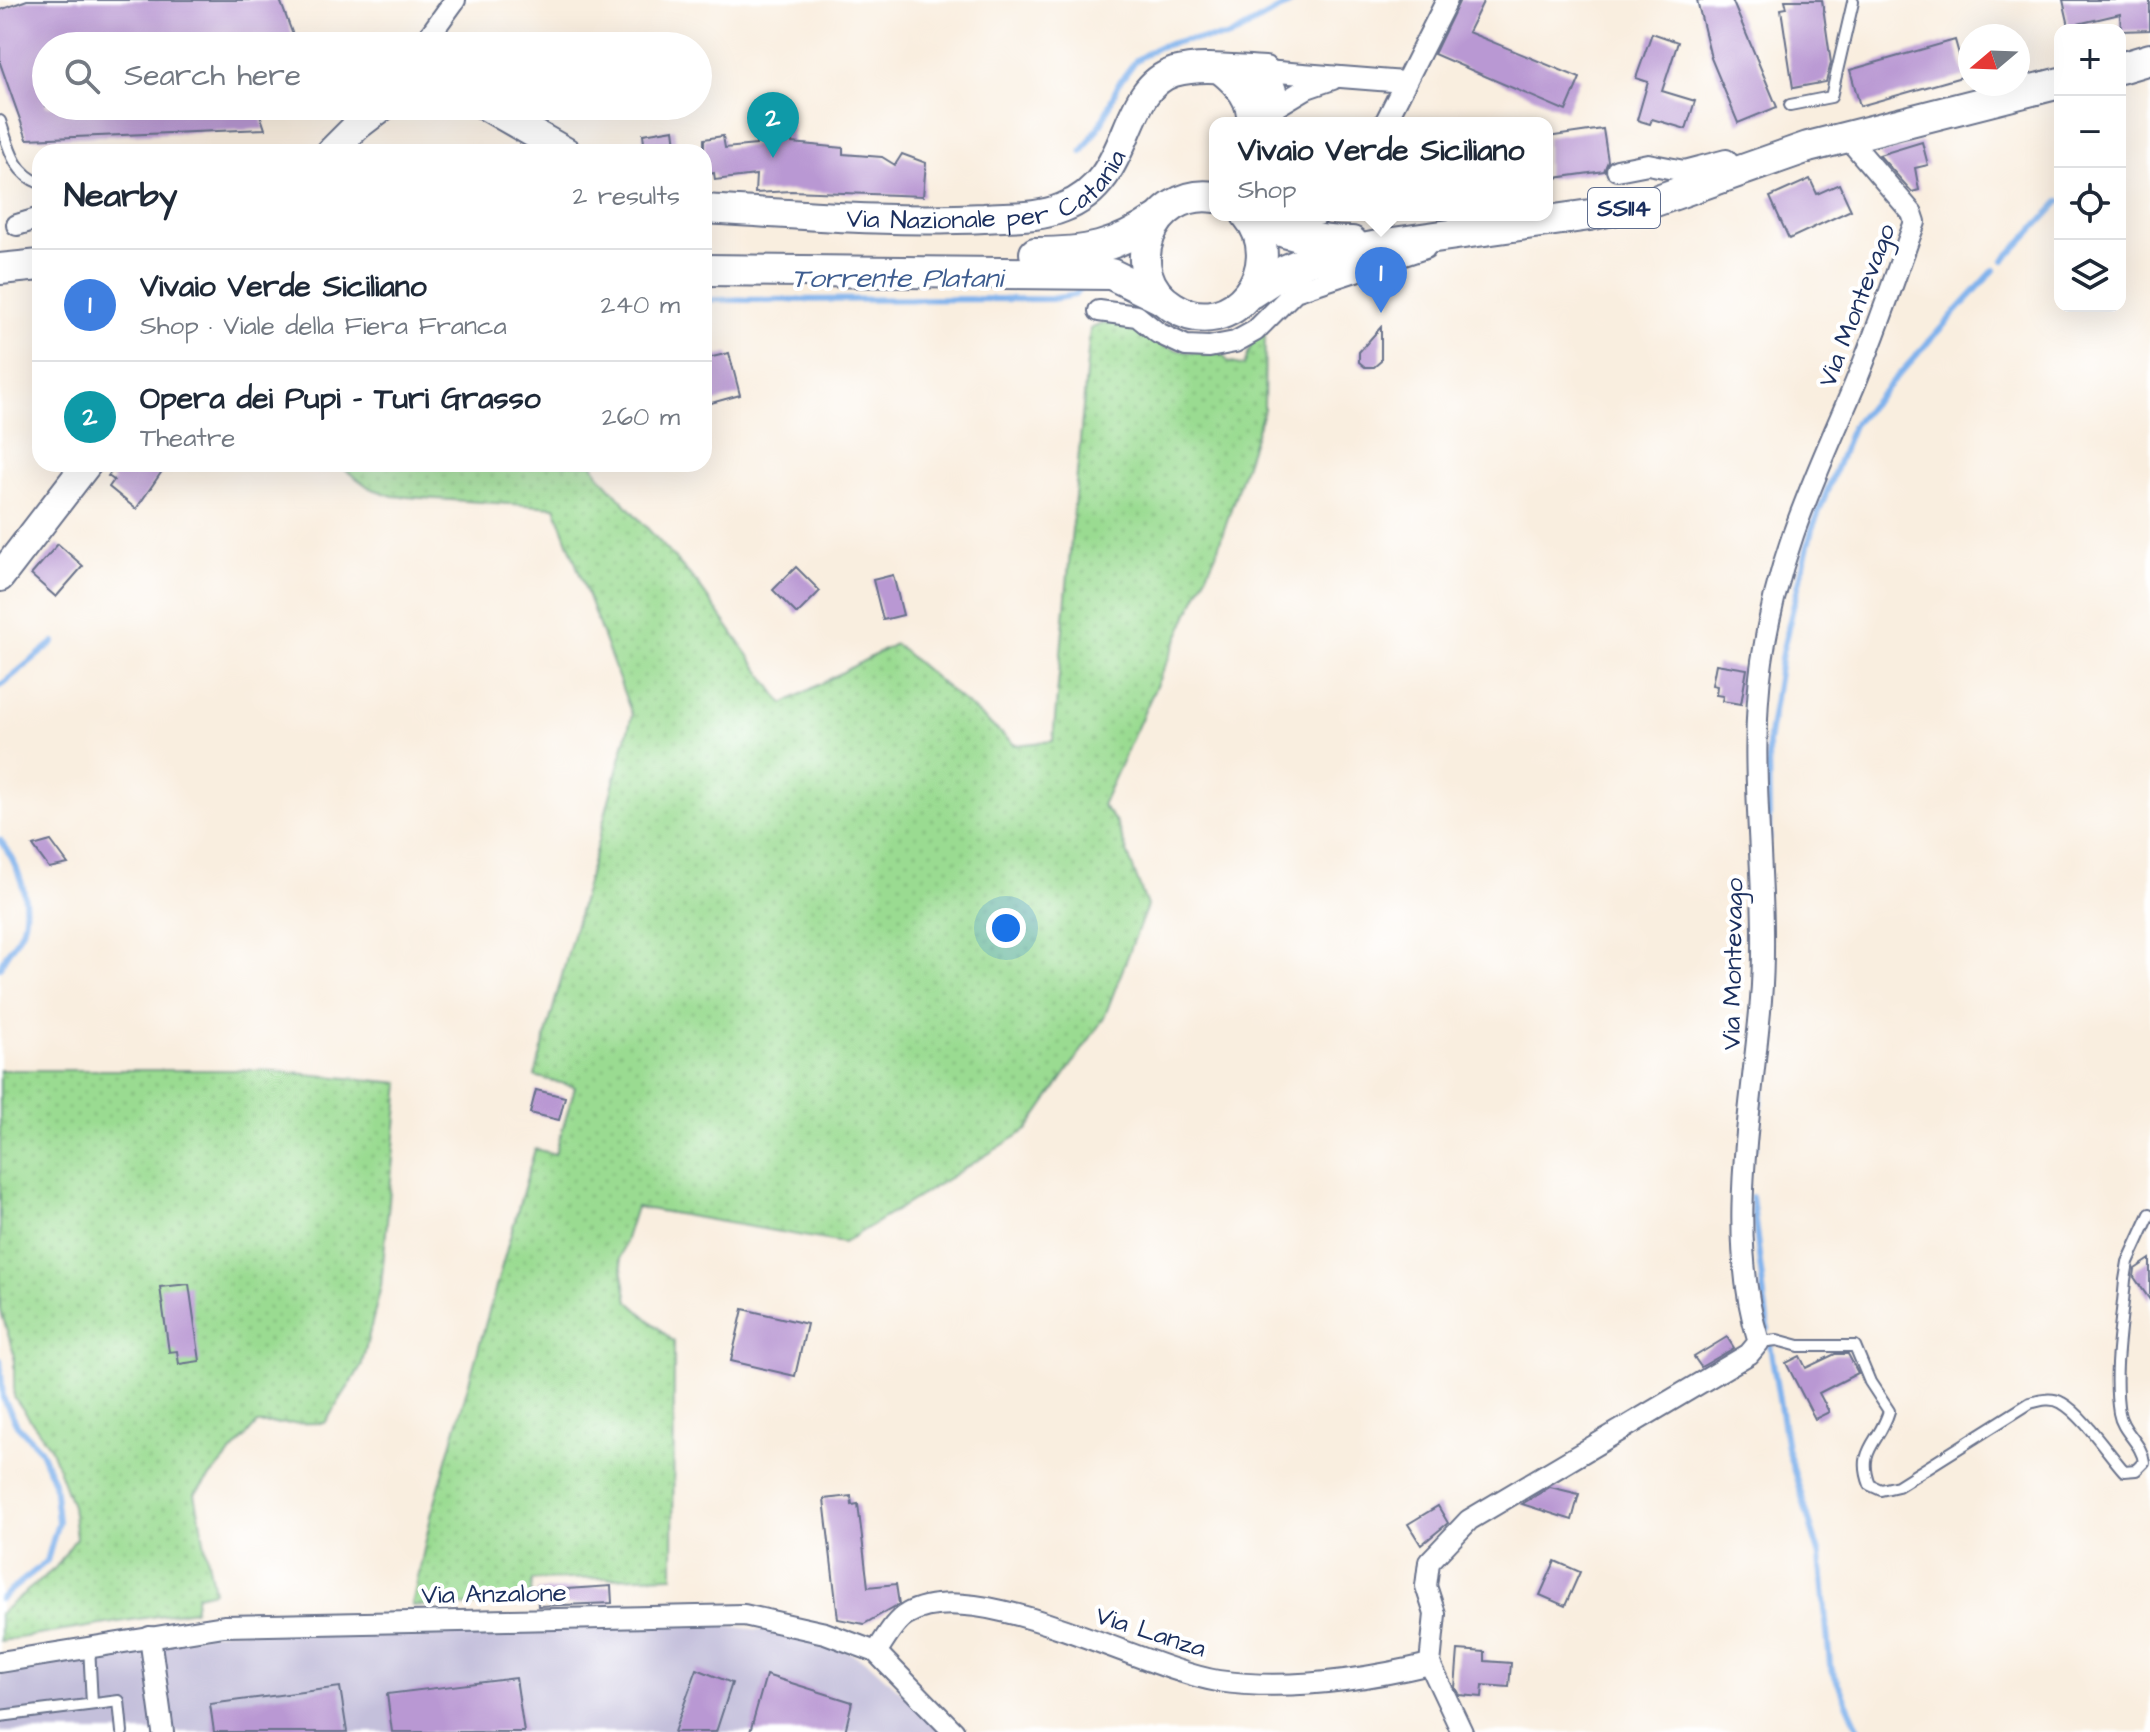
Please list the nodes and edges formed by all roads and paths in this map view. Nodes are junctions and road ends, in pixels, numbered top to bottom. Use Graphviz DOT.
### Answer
graph roads {
  1 [pos="455,0"];
  2 [pos="1447,0"];
  3 [pos="1853,2"];
  4 [pos="432,32"];
  5 [pos="1221,70"];
  6 [pos="1265,71"];
  7 [pos="1340,76"];
  8 [pos="1404,82"];
  9 [pos="2054,84"];
  10 [pos="1790,105"];
  11 [pos="1259,117"];
  12 [pos="1261,117"];
  13 [pos="1263,117"];
  14 [pos="1388,117"];
  15 [pos="365,120"];
  16 [pos="510,120"];
  17 [pos="0,121"];
  18 [pos="1846,136"];
  19 [pos="339,144"];
  20 [pos="552,144"];
  21 [pos="1617,170"];
  22 [pos="1738,173"];
  23 [pos="32,180"];
  24 [pos="1202,198"];
  25 [pos="712,209"];
  26 [pos="1157,219"];
  27 [pos="1553,219"];
  28 [pos="32,220"];
  29 [pos="1251,221"];
  30 [pos="1257,221"];
  31 [pos="1541,221"];
  32 [pos="17,225"];
  33 [pos="1455,236"];
  34 [pos="1393,243"];
  35 [pos="712,250"];
  36 [pos="32,266"];
  37 [pos="0,269"];
  38 [pos="712,270"];
  39 [pos="1251,293"];
  40 [pos="1162,299"];
  41 [pos="1099,311"];
  42 [pos="81,472"];
  43 [pos="0,577"];
  44 [pos="2150,1214"];
  45 [pos="1759,1342"];
  46 [pos="150,1637"];
  47 [pos="89,1646"];
  48 [pos="876,1652"];
  49 [pos="0,1662"];
  50 [pos="1430,1664"];
  51 [pos="92,1704"];
  52 [pos="0,1716"];
  53 [pos="122,1732"];
  54 [pos="163,1732"];
  55 [pos="954,1732"];
  56 [pos="1462,1732"];
  1 -- 4 [label="street"];
  2 -- 8 [label="street"];
  3 -- 10 [label="lane"];
  5 -- 6 [label="main road, Via Nazionale per Catania"];
  5 -- 11 [label="main road"];
  5 -- 25 [label="main road, Via Nazionale per Catania"];
  6 -- 7 [label="street"];
  6 -- 12 [label="main road"];
  7 -- 8 [label="street"];
  7 -- 13 [label="street"];
  8 -- 14 [label="street"];
  9 -- 18 [label="main road, SS114"];
  15 -- 19 [label="main road"];
  16 -- 20 [label="main road"];
  17 -- 23 [label="lane"];
  18 -- 22 [label="main road, SS114"];
  18 -- 45 [label="street, Via Montevago"];
  21 -- 22 [label="street"];
  22 -- 27 [label="main road, SS114"];
  24 -- 26 [label="main road"];
  26 -- 35 [label="main road"];
  26 -- 40 [label="main road"];
  28 -- 32 [label="street"];
  29 -- 39 [label="main road"];
  30 -- 34 [label="main road"];
  31 -- 33 [label="main road, SS114"];
  33 -- 34 [label="main road, SS114"];
  33 -- 41 [label="street"];
  34 -- 39 [label="main road"];
  36 -- 37 [label="main road"];
  38 -- 40 [label="main road"];
  39 -- 40 [label="main road"];
  42 -- 43 [label="main road"];
  44 -- 45 [label="lane"];
  45 -- 50 [label="street"];
  46 -- 47 [label="street, Via Anzalone"];
  46 -- 48 [label="street, Via Anzalone"];
  46 -- 54 [label="street"];
  47 -- 49 [label="street, Via Anzalone"];
  47 -- 51 [label="lane"];
  48 -- 50 [label="street, Via Lanza"];
  48 -- 55 [label="street, Via Anzalone"];
  50 -- 56 [label="street"];
  51 -- 52 [label="lane"];
  51 -- 53 [label="lane"];
}
